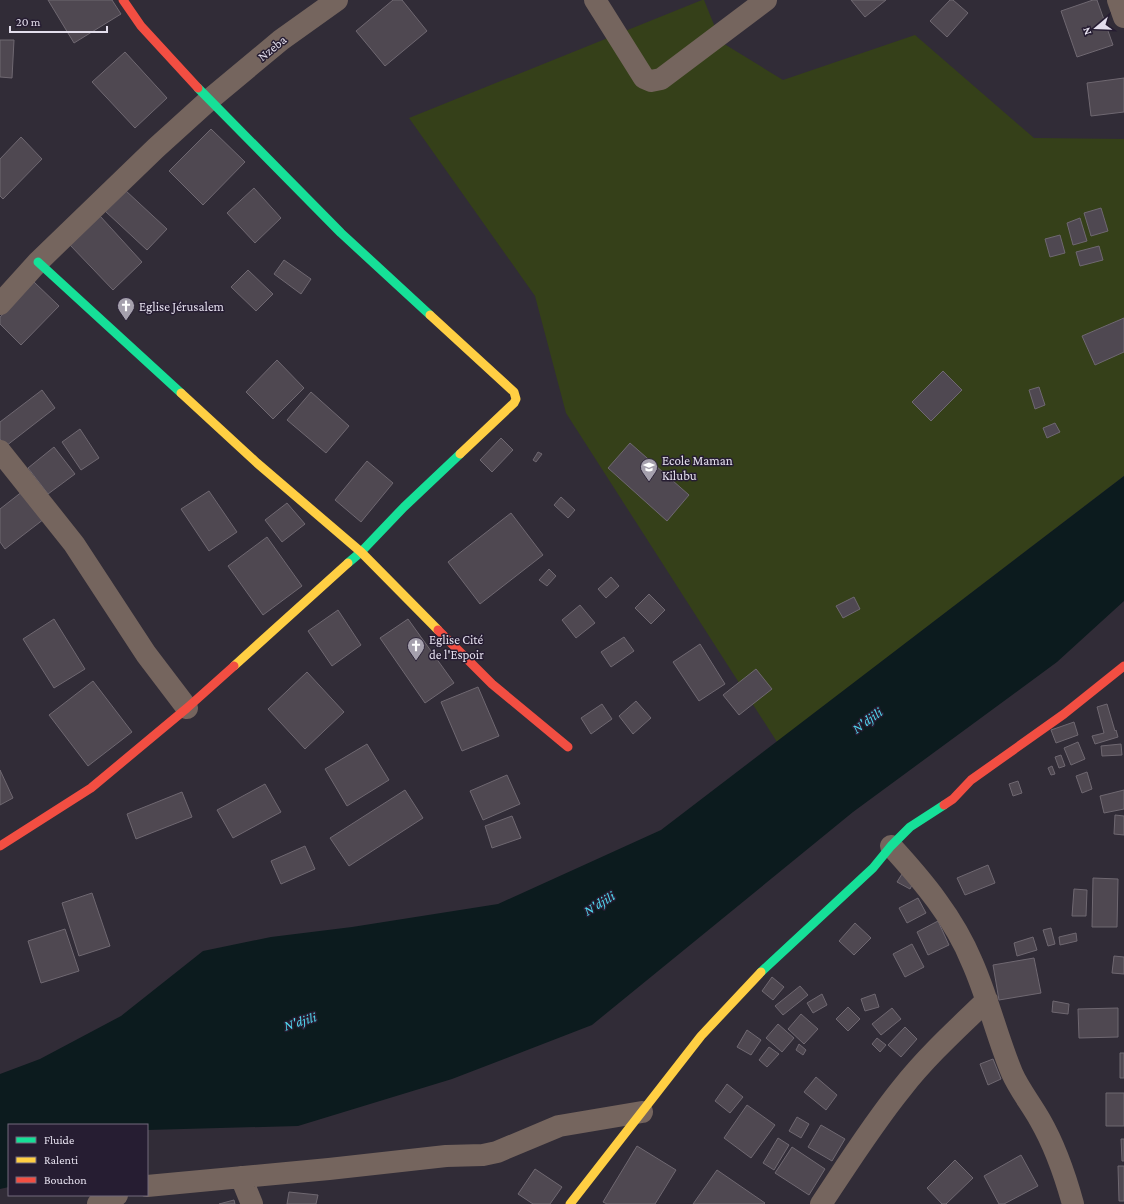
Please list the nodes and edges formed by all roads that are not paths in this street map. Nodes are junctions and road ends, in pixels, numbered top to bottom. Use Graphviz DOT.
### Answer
graph roads {
  1 [pos="123,0"];
  2 [pos="337,0"];
  3 [pos="595,0"];
  4 [pos="766,0"];
  5 [pos="1118,0"];
  6 [pos="1124,17"];
  7 [pos="208,100"];
  8 [pos="38,262"];
  9 [pos="0,304"];
  10 [pos="0,451"];
  11 [pos="361,552"];
  12 [pos="1124,666"];
  13 [pos="187,708"];
  14 [pos="568,747"];
  15 [pos="0,846"];
  16 [pos="891,846"];
  17 [pos="987,1000"];
  18 [pos="642,1112"];
  19 [pos="241,1177"];
  20 [pos="148,1186"];
  21 [pos="116,1196"];
  22 [pos="98,1204"];
  23 [pos="252,1204"];
  24 [pos="570,1204"];
  25 [pos="822,1204"];
  26 [pos="1073,1204"];
  1 -- 7 [label="street"];
  2 -- 7 [label="street, Nzeba"];
  3 -- 4 [label="street"];
  5 -- 6 [label="street"];
  7 -- 8 [label="street, Nzeba"];
  7 -- 11 [label="street"];
  8 -- 9 [label="street, Nzeba"];
  8 -- 11 [label="street"];
  10 -- 13 [label="street"];
  11 -- 13 [label="street"];
  11 -- 14 [label="street"];
  12 -- 16 [label="street"];
  13 -- 15 [label="street"];
  16 -- 17 [label="street"];
  16 -- 18 [label="street"];
  17 -- 25 [label="street"];
  17 -- 26 [label="street"];
  18 -- 19 [label="street"];
  18 -- 24 [label="street"];
  19 -- 20 [label="street"];
  19 -- 23 [label="street"];
  21 -- 22 [label="street"];
}
